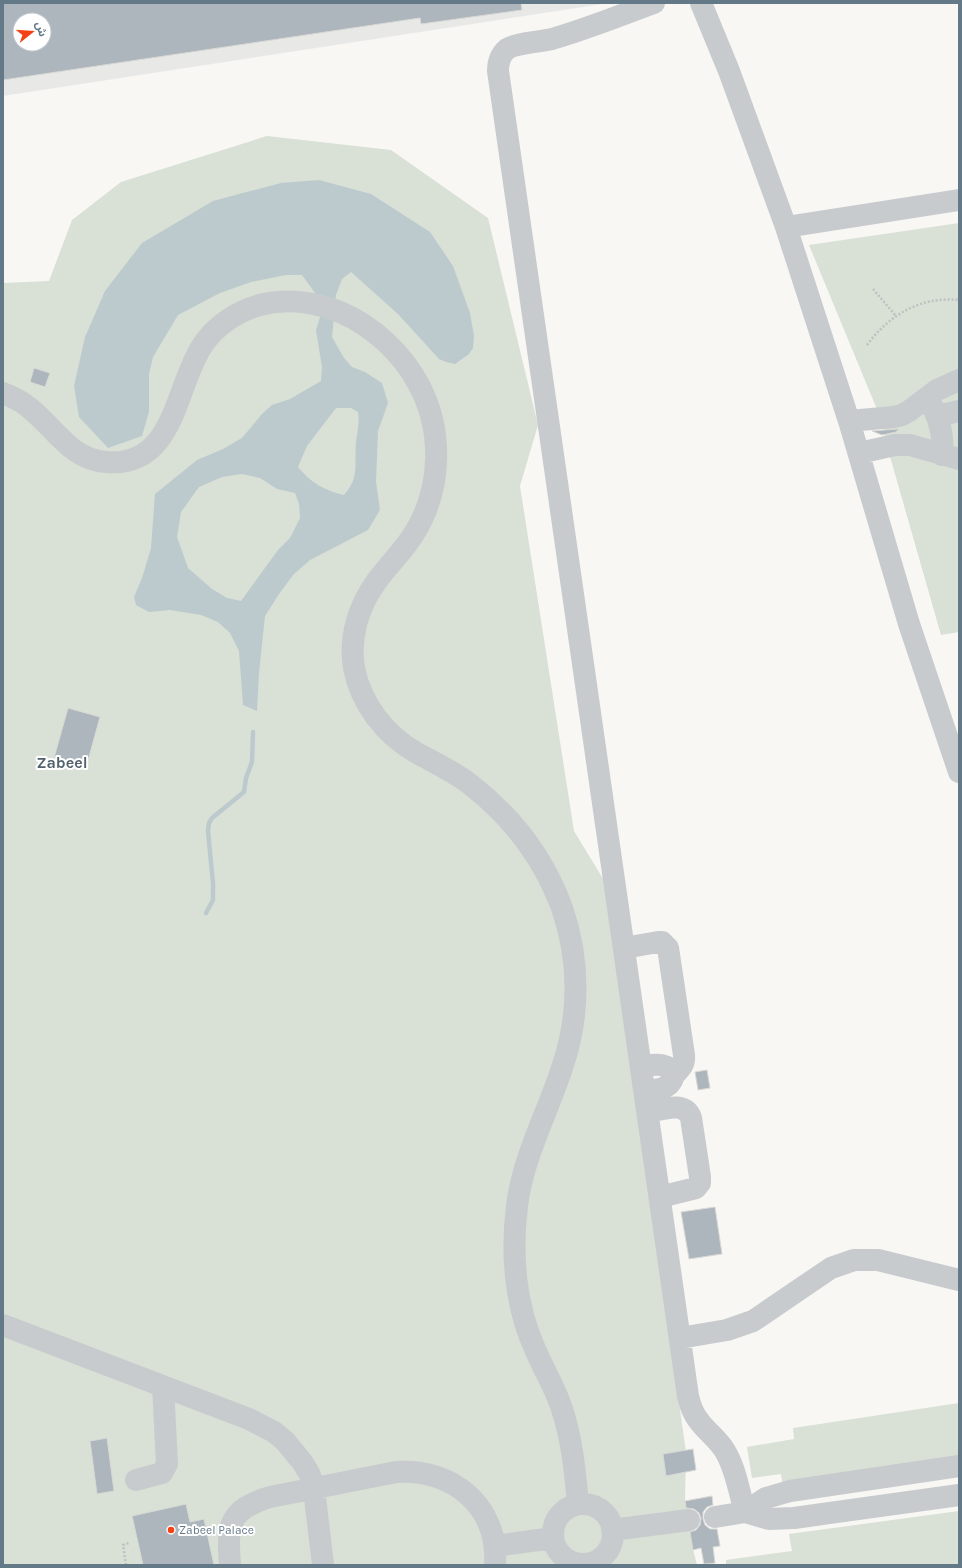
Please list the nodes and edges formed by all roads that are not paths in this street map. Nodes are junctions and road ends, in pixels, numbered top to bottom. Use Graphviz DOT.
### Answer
graph roads {
  1 [pos="654,3"];
  2 [pos="701,3"];
  3 [pos="959,200"];
  4 [pos="786,227"];
  5 [pos="959,380"];
  6 [pos="3,393"];
  7 [pos="959,410"];
  8 [pos="849,421"];
  9 [pos="944,432"];
  10 [pos="859,453"];
  11 [pos="959,772"];
  12 [pos="624,948"];
  13 [pos="641,1066"];
  14 [pos="674,1074"];
  15 [pos="646,1102"];
  16 [pos="660,1197"];
  17 [pos="959,1280"];
  18 [pos="3,1325"];
  19 [pos="680,1338"];
  20 [pos="163,1386"];
  21 [pos="959,1466"];
  22 [pos="136,1480"];
  23 [pos="314,1489"];
  24 [pos="959,1495"];
  25 [pos="578,1504"];
  26 [pos="745,1512"];
  27 [pos="715,1517"];
  28 [pos="688,1520"];
  29 [pos="612,1530"];
  30 [pos="553,1538"];
  31 [pos="495,1555"];
  32 [pos="587,1564"];
  33 [pos="230,1565"];
  34 [pos="323,1565"];
  1 -- 12 [label="street"];
  2 -- 4 [label="street"];
  3 -- 4 [label="street"];
  4 -- 8 [label="street"];
  5 -- 9 [label="street"];
  6 -- 25 [label="street"];
  7 -- 9 [label="street"];
  8 -- 9 [label="street"];
  8 -- 10 [label="street"];
  9 -- 10 [label="street"];
  10 -- 11 [label="street"];
  12 -- 13 [label="street"];
  12 -- 14 [label="street"];
  13 -- 14 [label="street"];
  13 -- 15 [label="street"];
  14 -- 15 [label="street"];
  15 -- 16 [label="street"];
  15 -- 16 [label="street"];
  16 -- 19 [label="street"];
  17 -- 19 [label="street"];
  18 -- 20 [label="street"];
  19 -- 26 [label="street"];
  20 -- 22 [label="street"];
  20 -- 23 [label="street"];
  21 -- 26 [label="street"];
  23 -- 31 [label="street"];
  23 -- 33 [label="street"];
  23 -- 34 [label="street"];
  24 -- 26 [label="street"];
  25 -- 29 [label="street"];
  25 -- 30 [label="street"];
  26 -- 27 [label="street"];
  28 -- 29 [label="street"];
  29 -- 32 [label="street"];
  30 -- 31 [label="street"];
  30 -- 32 [label="street"];
}
